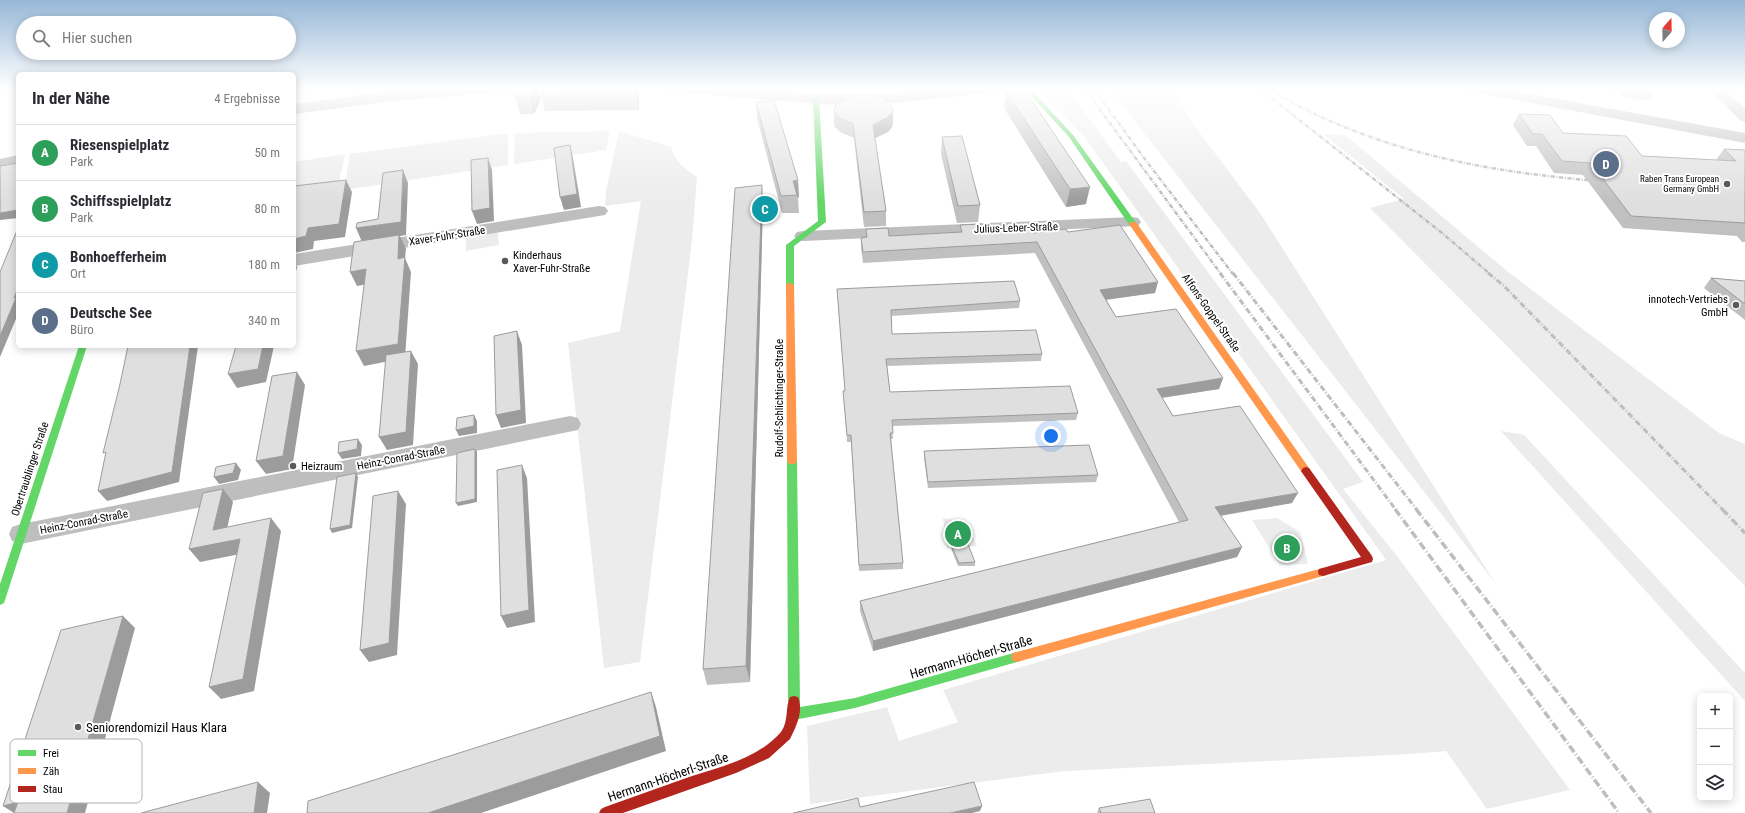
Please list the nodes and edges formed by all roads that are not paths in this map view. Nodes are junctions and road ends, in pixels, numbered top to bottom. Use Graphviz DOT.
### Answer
graph roads {
  1 [pos="817,126"];
  2 [pos="1062,126"];
  3 [pos="1679,126"];
  4 [pos="1745,138"];
  5 [pos="16,160"];
  6 [pos="0,164"];
  7 [pos="599,211"];
  8 [pos="1132,222"];
  9 [pos="803,236"];
  10 [pos="296,260"];
  11 [pos="82,348"];
  12 [pos="570,424"];
  13 [pos="21,534"];
  14 [pos="1368,559"];
  15 [pos="0,600"];
  16 [pos="794,714"];
  17 [pos="604,813"];
  1 -- 9 [label="street, Rudolf-Schlichtinger-Straße"];
  2 -- 8 [label="street, Alfons-Goppel-Straße"];
  3 -- 4 [label="street"];
  5 -- 6 [label="street"];
  7 -- 10 [label="street, Xaver-Fuhr-Straße"];
  8 -- 9 [label="street, Julius-Leber-Straße"];
  8 -- 14 [label="street, Alfons-Goppel-Straße"];
  9 -- 16 [label="street, Rudolf-Schlichtinger-Straße"];
  11 -- 13 [label="street, Obertraublinger Straße"];
  12 -- 13 [label="street, Heinz-Conrad-Straße"];
  13 -- 15 [label="street, Obertraublinger Straße"];
  14 -- 16 [label="street, Hermann-Höcherl-Straße"];
  16 -- 17 [label="street, Hermann-Höcherl-Straße"];
}
